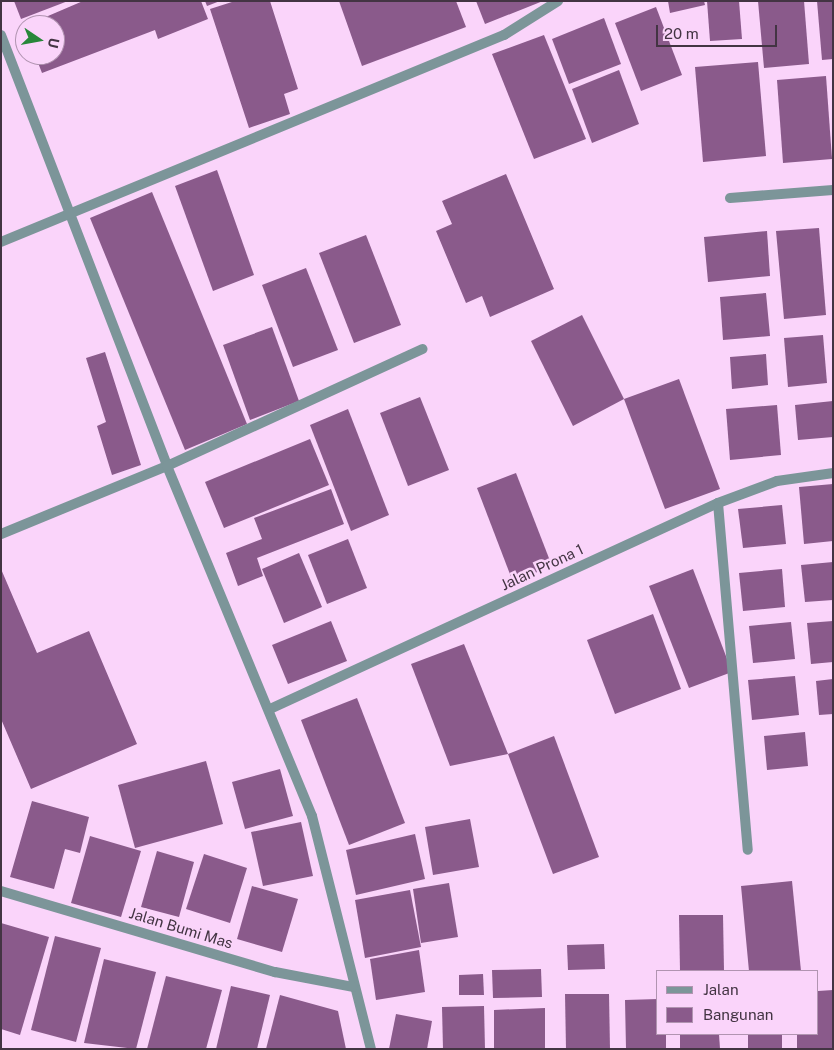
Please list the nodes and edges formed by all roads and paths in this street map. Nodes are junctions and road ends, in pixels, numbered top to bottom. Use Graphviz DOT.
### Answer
graph roads {
  1 [pos="558,1"];
  2 [pos="1,35"];
  3 [pos="833,190"];
  4 [pos="730,198"];
  5 [pos="71,213"];
  6 [pos="1,242"];
  7 [pos="422,349"];
  8 [pos="167,466"];
  9 [pos="833,473"];
  10 [pos="718,502"];
  11 [pos="1,534"];
  12 [pos="270,709"];
  13 [pos="748,850"];
  14 [pos="1,891"];
  15 [pos="353,987"];
  16 [pos="370,1049"];
  1 -- 5 [label="street"];
  2 -- 5 [label="street"];
  3 -- 4 [label="street"];
  5 -- 6 [label="street"];
  5 -- 8 [label="street"];
  7 -- 8 [label="street"];
  8 -- 11 [label="street"];
  8 -- 12 [label="street"];
  9 -- 10 [label="street, Jalan Prona 1"];
  10 -- 12 [label="street, Jalan Prona 1"];
  10 -- 13 [label="street"];
  12 -- 15 [label="street"];
  14 -- 15 [label="street, Jalan Bumi Mas"];
  15 -- 16 [label="street"];
}
